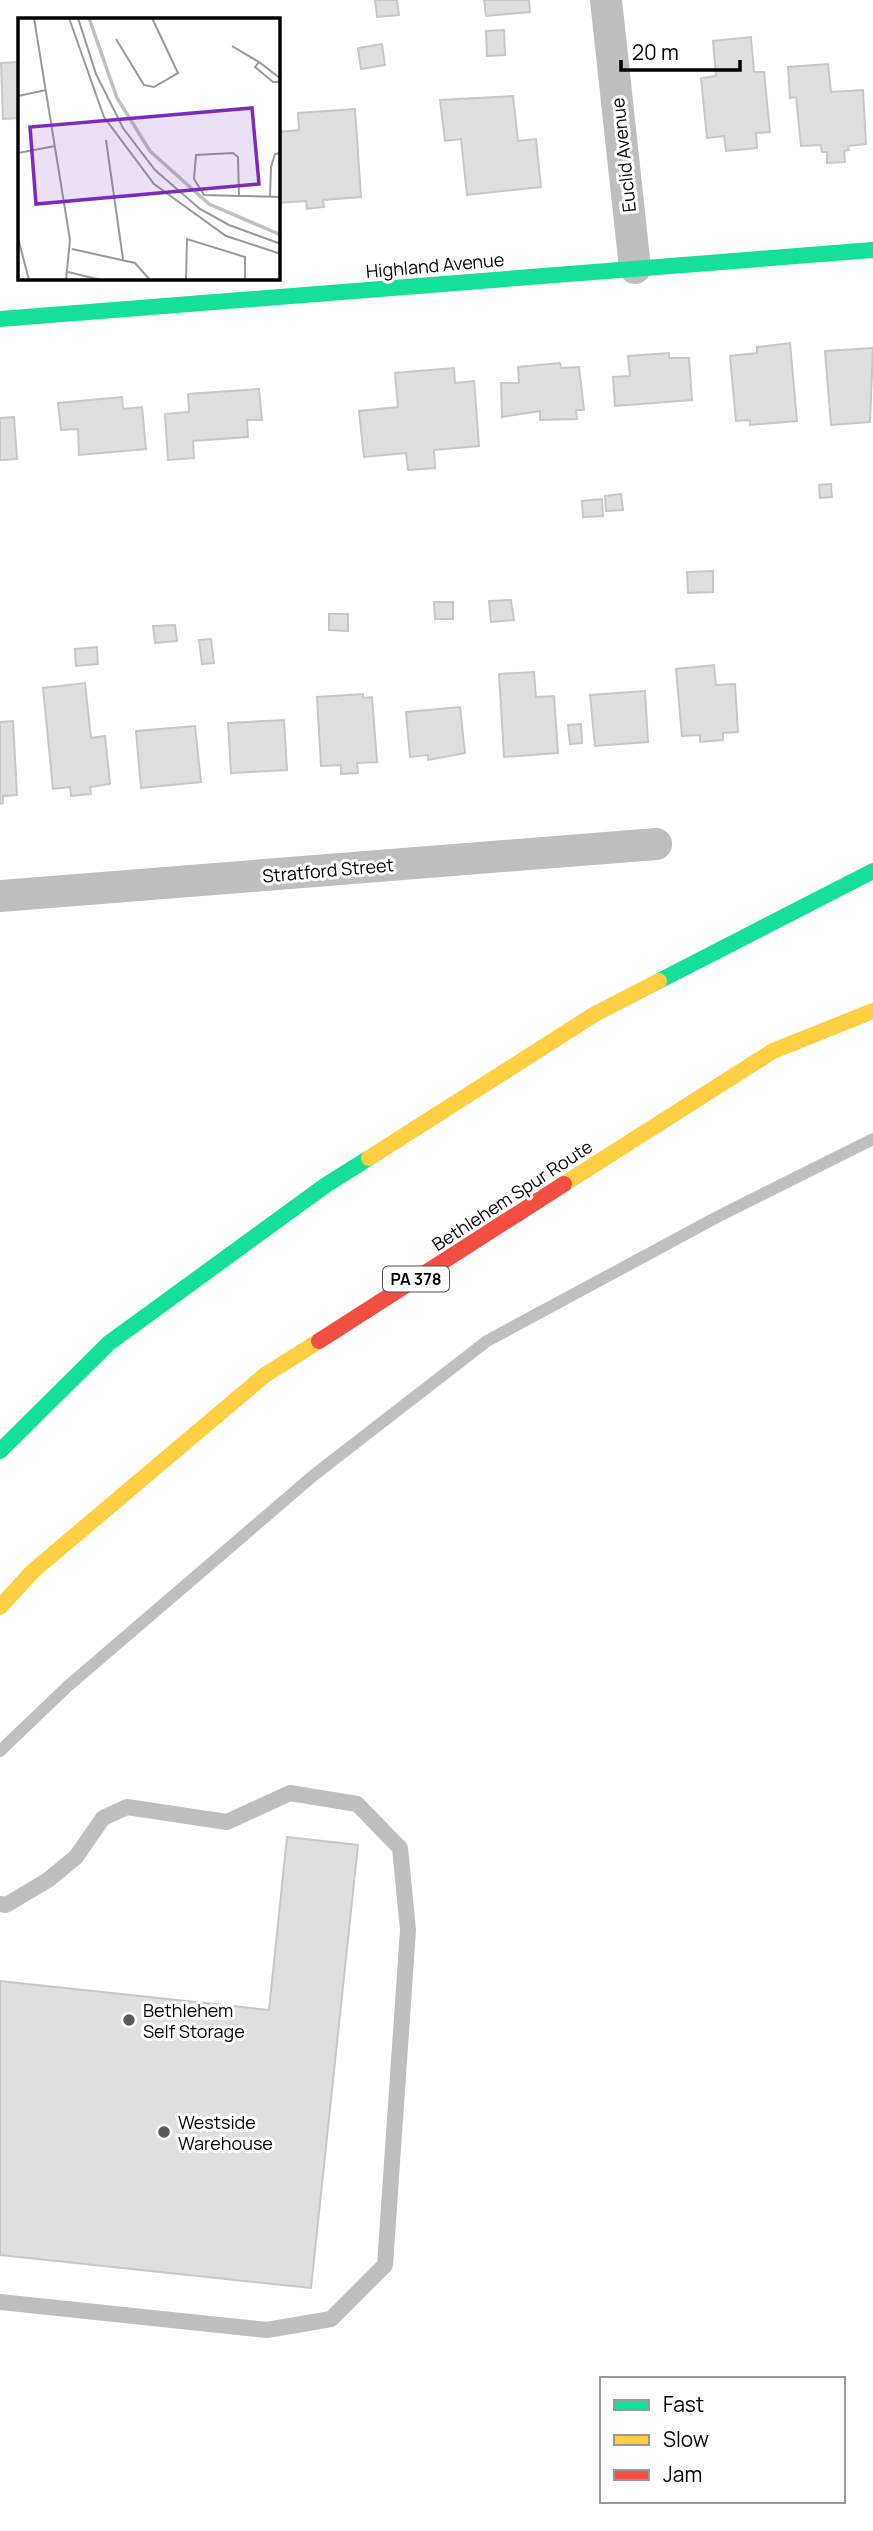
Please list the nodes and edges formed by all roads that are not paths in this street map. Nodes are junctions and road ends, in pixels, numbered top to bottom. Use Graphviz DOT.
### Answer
graph roads {
  1 [pos="606,0"];
  2 [pos="873,250"];
  3 [pos="635,268"];
  4 [pos="0,319"];
  5 [pos="656,844"];
  6 [pos="873,871"];
  7 [pos="0,896"];
  8 [pos="873,1011"];
  9 [pos="0,1451"];
  10 [pos="0,1607"];
  11 [pos="0,1904"];
  12 [pos="0,2302"];
  1 -- 3 [label="street, Euclid Avenue"];
  2 -- 3 [label="main road, Highland Avenue"];
  3 -- 4 [label="main road, Highland Avenue"];
  5 -- 7 [label="street, Stratford Street"];
  6 -- 9 [label="main road"];
  8 -- 10 [label="main road, Bethlehem Spur Route / PA 378"];
  11 -- 12 [label="lane"];
}
